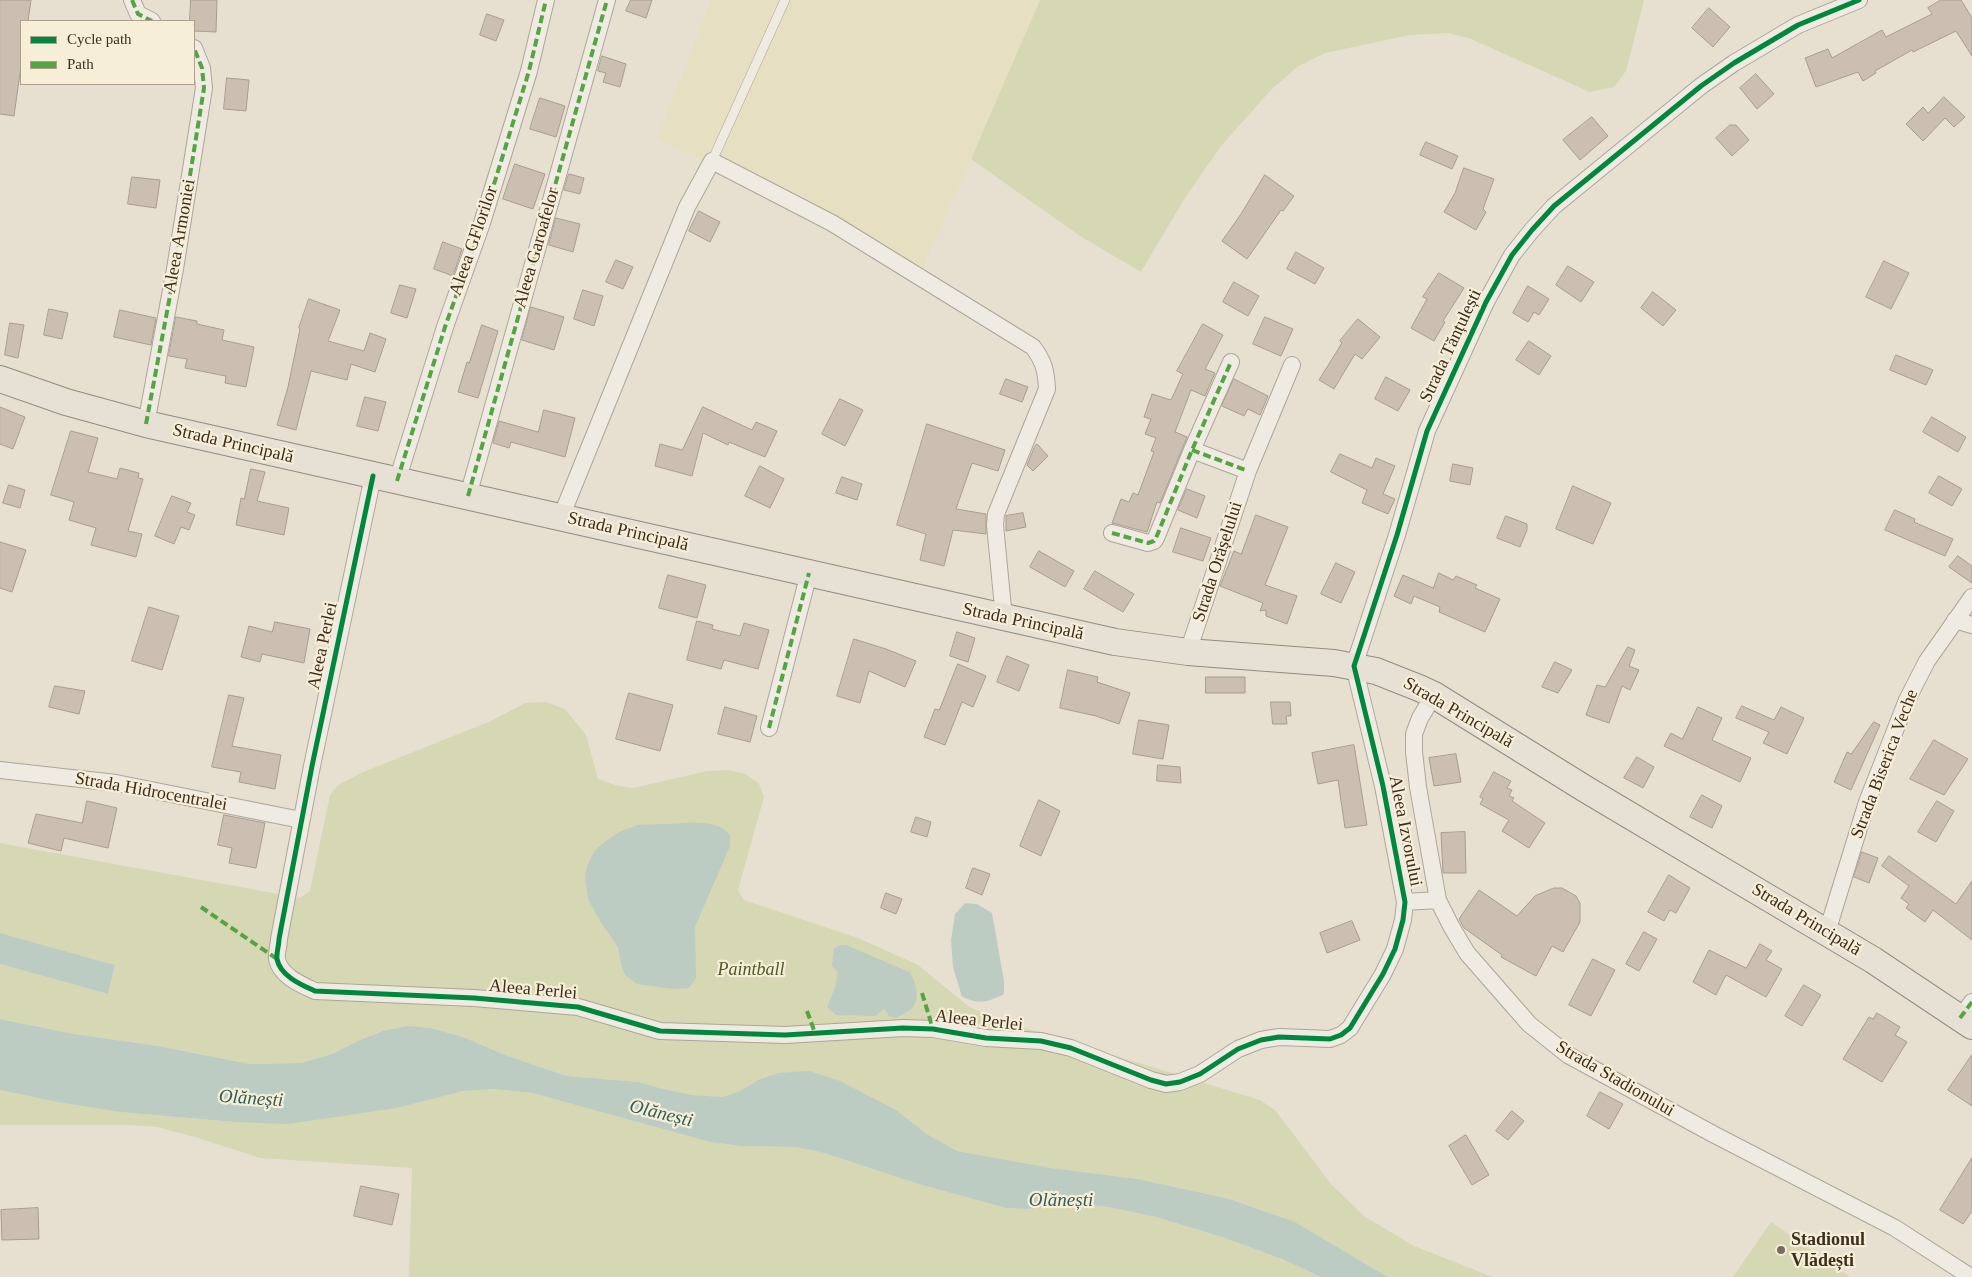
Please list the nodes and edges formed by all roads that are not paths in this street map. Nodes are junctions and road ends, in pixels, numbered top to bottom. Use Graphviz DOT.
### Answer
graph roads {
  1 [pos="132,0"];
  2 [pos="546,0"];
  3 [pos="607,0"];
  4 [pos="785,0"];
  5 [pos="1859,0"];
  6 [pos="150,20"];
  7 [pos="195,50"];
  8 [pos="712,161"];
  9 [pos="1231,362"];
  10 [pos="1292,365"];
  11 [pos="0,379"];
  12 [pos="146,424"];
  13 [pos="1192,450"];
  14 [pos="1248,471"];
  15 [pos="385,478"];
  16 [pos="468,496"];
  17 [pos="561,517"];
  18 [pos="1112,533"];
  19 [pos="809,573"];
  20 [pos="1972,597"];
  21 [pos="1004,618"];
  22 [pos="1955,620"];
  23 [pos="1972,625"];
  24 [pos="1188,652"];
  25 [pos="1354,666"];
  26 [pos="1434,695"];
  27 [pos="769,728"];
  28 [pos="0,770"];
  29 [pos="301,820"];
  30 [pos="1438,900"];
  31 [pos="1405,902"];
  32 [pos="1827,932"];
  33 [pos="1968,1015"];
  34 [pos="1330,1039"];
  35 [pos="1972,1277"];
  1 -- 6 [label="street"];
  2 -- 15 [label="street, Aleea GFlorilor"];
  3 -- 16 [label="street, Aleea Garoafelor"];
  4 -- 8 [label="lane"];
  5 -- 25 [label="street, Strada Tănțulești"];
  7 -- 12 [label="street, Aleea Armoniei"];
  8 -- 17 [label="street"];
  8 -- 21 [label="street"];
  9 -- 13 [label="street"];
  10 -- 14 [label="street, Strada Orășelului"];
  11 -- 12 [label="main road, Strada Principală"];
  12 -- 15 [label="main road, Strada Principală"];
  13 -- 14 [label="street"];
  13 -- 18 [label="street"];
  14 -- 24 [label="street, Strada Orășelului"];
  15 -- 16 [label="main road, Strada Principală"];
  15 -- 29 [label="street, Aleea Perlei"];
  16 -- 17 [label="main road, Strada Principală"];
  17 -- 19 [label="main road, Strada Principală"];
  19 -- 21 [label="main road, Strada Principală"];
  19 -- 27 [label="street"];
  20 -- 22 [label="street, Strada Biserica Veche"];
  21 -- 24 [label="main road, Strada Principală"];
  22 -- 23 [label="street"];
  22 -- 32 [label="street, Strada Biserica Veche"];
  24 -- 25 [label="main road, Strada Principală"];
  25 -- 26 [label="main road, Strada Principală"];
  25 -- 31 [label="street, Aleea Izvorului"];
  26 -- 30 [label="street, Strada Stadionului"];
  26 -- 32 [label="main road, Strada Principală"];
  28 -- 29 [label="street, Strada Hidrocentralei"];
  29 -- 34 [label="street, Aleea Perlei"];
  30 -- 31 [label="street"];
  30 -- 35 [label="street, Strada Stadionului"];
  31 -- 34 [label="street, Aleea Izvorului"];
  32 -- 33 [label="main road, Strada Principală"];
}
